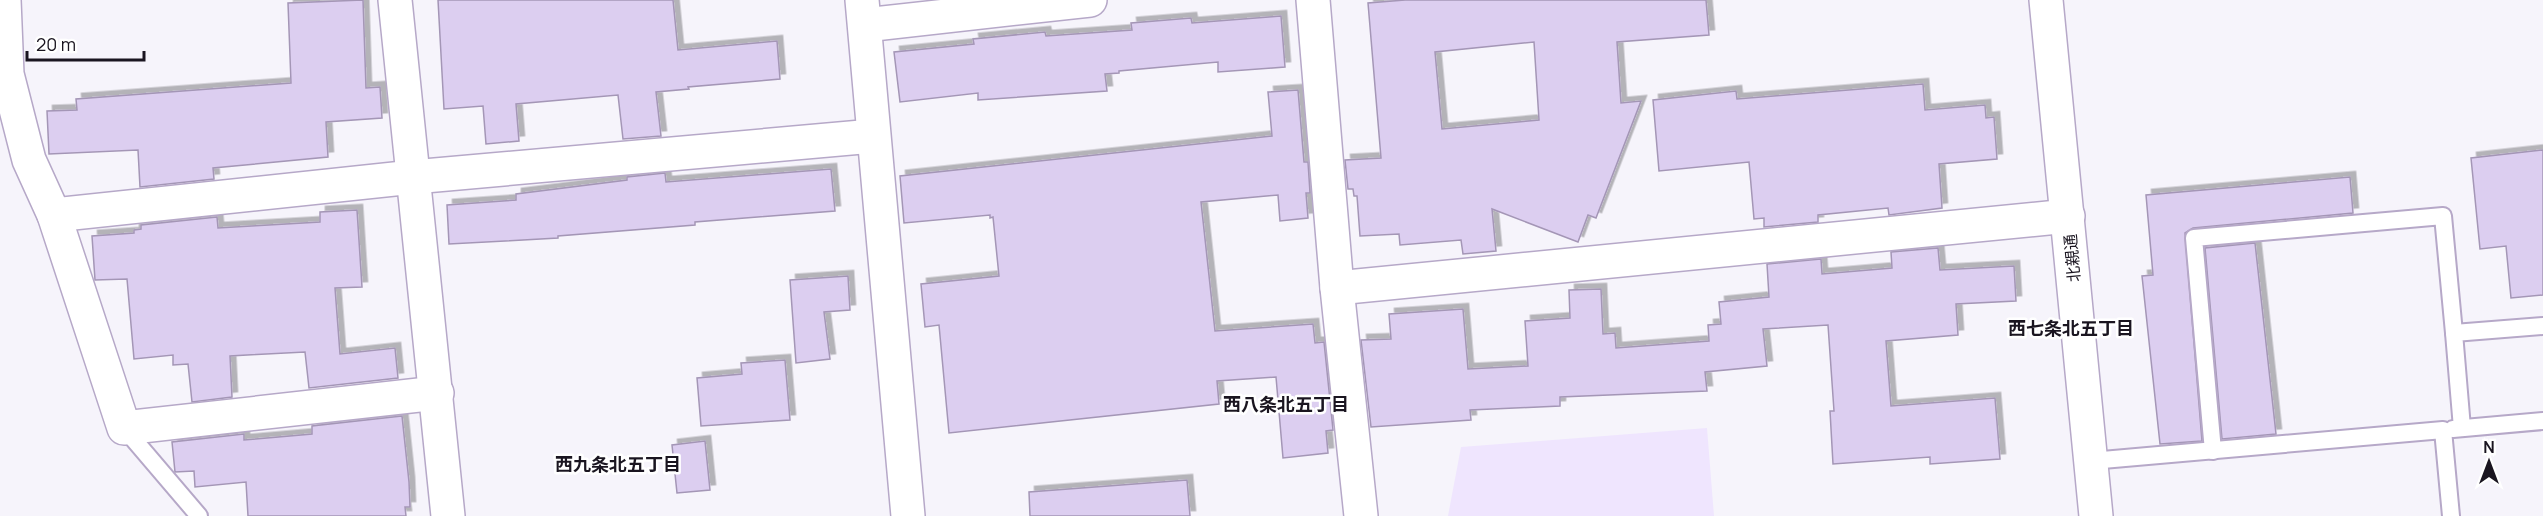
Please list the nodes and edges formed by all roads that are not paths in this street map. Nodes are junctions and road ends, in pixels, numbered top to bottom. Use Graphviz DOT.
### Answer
graph roads {
  1 [pos="4,0"];
  2 [pos="395,0"];
  3 [pos="1090,0"];
  4 [pos="1313,0"];
  5 [pos="2046,0"];
  6 [pos="863,12"];
  7 [pos="873,136"];
  8 [pos="413,177"];
  9 [pos="54,215"];
  10 [pos="2068,216"];
  11 [pos="1336,288"];
  12 [pos="2543,326"];
  13 [pos="2454,333"];
  14 [pos="437,393"];
  15 [pos="2543,421"];
  16 [pos="123,428"];
  17 [pos="2462,428"];
  18 [pos="2444,430"];
  19 [pos="2212,451"];
  20 [pos="2091,461"];
  21 [pos="200,516"];
  22 [pos="448,516"];
  23 [pos="908,516"];
  24 [pos="1361,516"];
  25 [pos="2096,516"];
  26 [pos="2451,516"];
  1 -- 9 [label="street"];
  2 -- 8 [label="street"];
  3 -- 6 [label="street"];
  4 -- 11 [label="street"];
  5 -- 10 [label="street, 北親通"];
  6 -- 7 [label="street"];
  7 -- 8 [label="street"];
  7 -- 23 [label="street"];
  8 -- 9 [label="street"];
  8 -- 14 [label="street"];
  9 -- 16 [label="street"];
  10 -- 11 [label="street"];
  10 -- 20 [label="street, 北親通"];
  11 -- 24 [label="street"];
  12 -- 13 [label="lane"];
  13 -- 17 [label="lane"];
  13 -- 19 [label="lane"];
  14 -- 16 [label="street"];
  14 -- 22 [label="street"];
  15 -- 17 [label="lane"];
  16 -- 21 [label="lane"];
  17 -- 18 [label="lane"];
  18 -- 19 [label="lane"];
  18 -- 26 [label="lane"];
  19 -- 20 [label="lane"];
  20 -- 25 [label="street, 北親通"];
}
